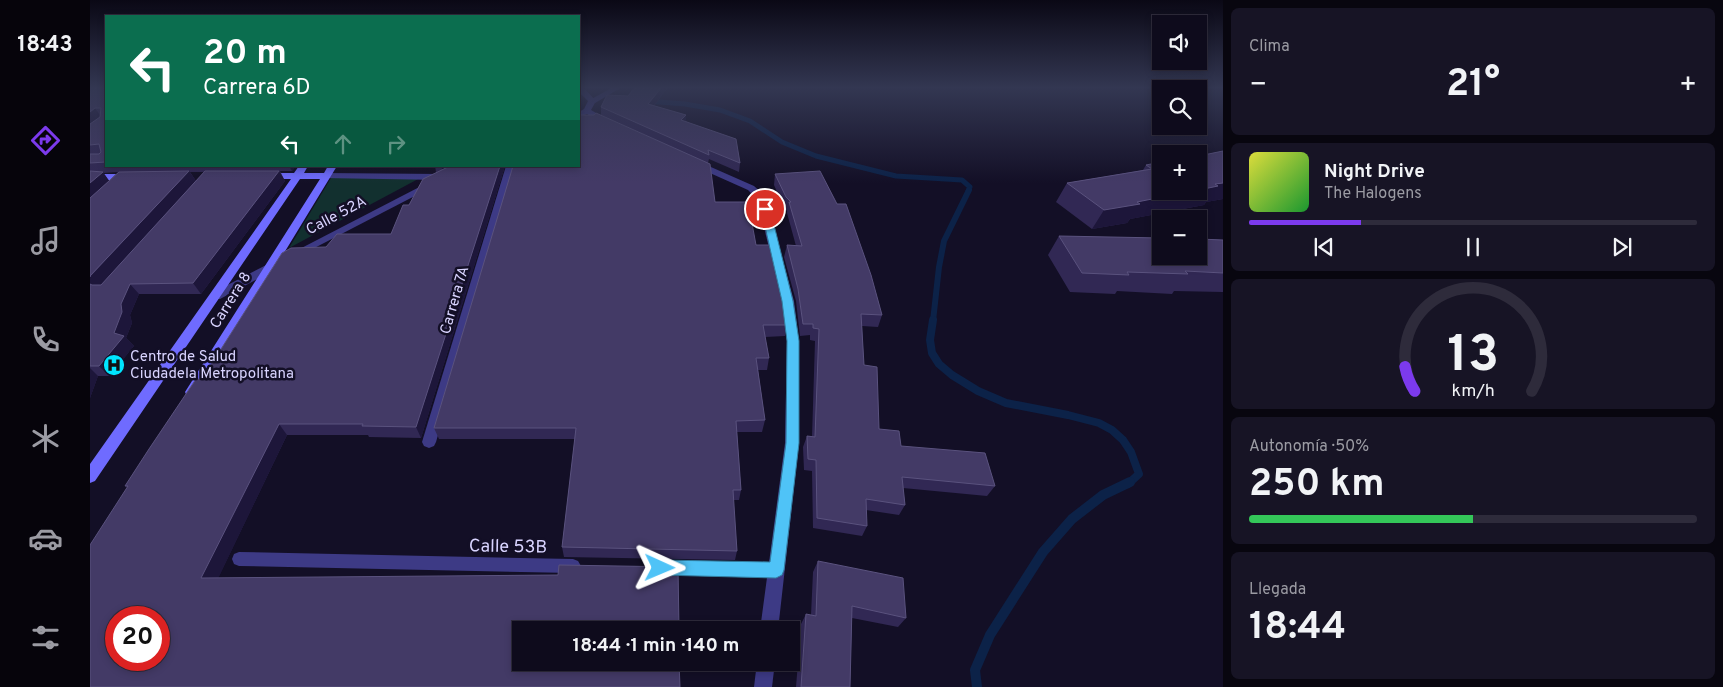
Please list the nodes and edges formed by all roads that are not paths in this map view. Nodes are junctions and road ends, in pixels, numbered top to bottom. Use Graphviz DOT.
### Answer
graph roads {
  1 [pos="598,119"];
  2 [pos="615,127"];
  3 [pos="686,158"];
  4 [pos="303,167"];
  5 [pos="332,167"];
  6 [pos="511,167"];
  7 [pos="123,176"];
  8 [pos="142,176"];
  9 [pos="258,176"];
  10 [pos="297,176"];
  11 [pos="326,176"];
  12 [pos="90,177"];
  13 [pos="110,189"];
  14 [pos="269,268"];
  15 [pos="216,296"];
  16 [pos="186,403"];
  17 [pos="429,442"];
  18 [pos="95,462"];
  19 [pos="90,476"];
  20 [pos="239,559"];
  21 [pos="583,566"];
  22 [pos="651,568"];
  23 [pos="776,570"];
  24 [pos="771,621"];
  25 [pos="765,671"];
  26 [pos="763,687"];
  1 -- 2 [label="street"];
  3 -- 23 [label="street"];
  4 -- 10 [label="street, Carrera 8"];
  5 -- 11 [label="street, Carrera 8"];
  6 -- 17 [label="street, Carrera 7A"];
  7 -- 8 [label="street"];
  7 -- 12 [label="street"];
  7 -- 13 [label="street"];
  9 -- 10 [label="street"];
  10 -- 11 [label="street"];
  10 -- 15 [label="street, Carrera 8"];
  11 -- 14 [label="street, Carrera 8"];
  11 -- 14 [label="street, Calle 52A"];
  14 -- 15 [label="street, Calle 52A"];
  14 -- 16 [label="street, Carrera 8"];
  15 -- 18 [label="street, Carrera 8"];
  18 -- 19 [label="street, Carrera 8"];
  20 -- 21 [label="lane, Calle 53B"];
  22 -- 23 [label="lane"];
  23 -- 24 [label="street"];
  25 -- 26 [label="street"];
}
